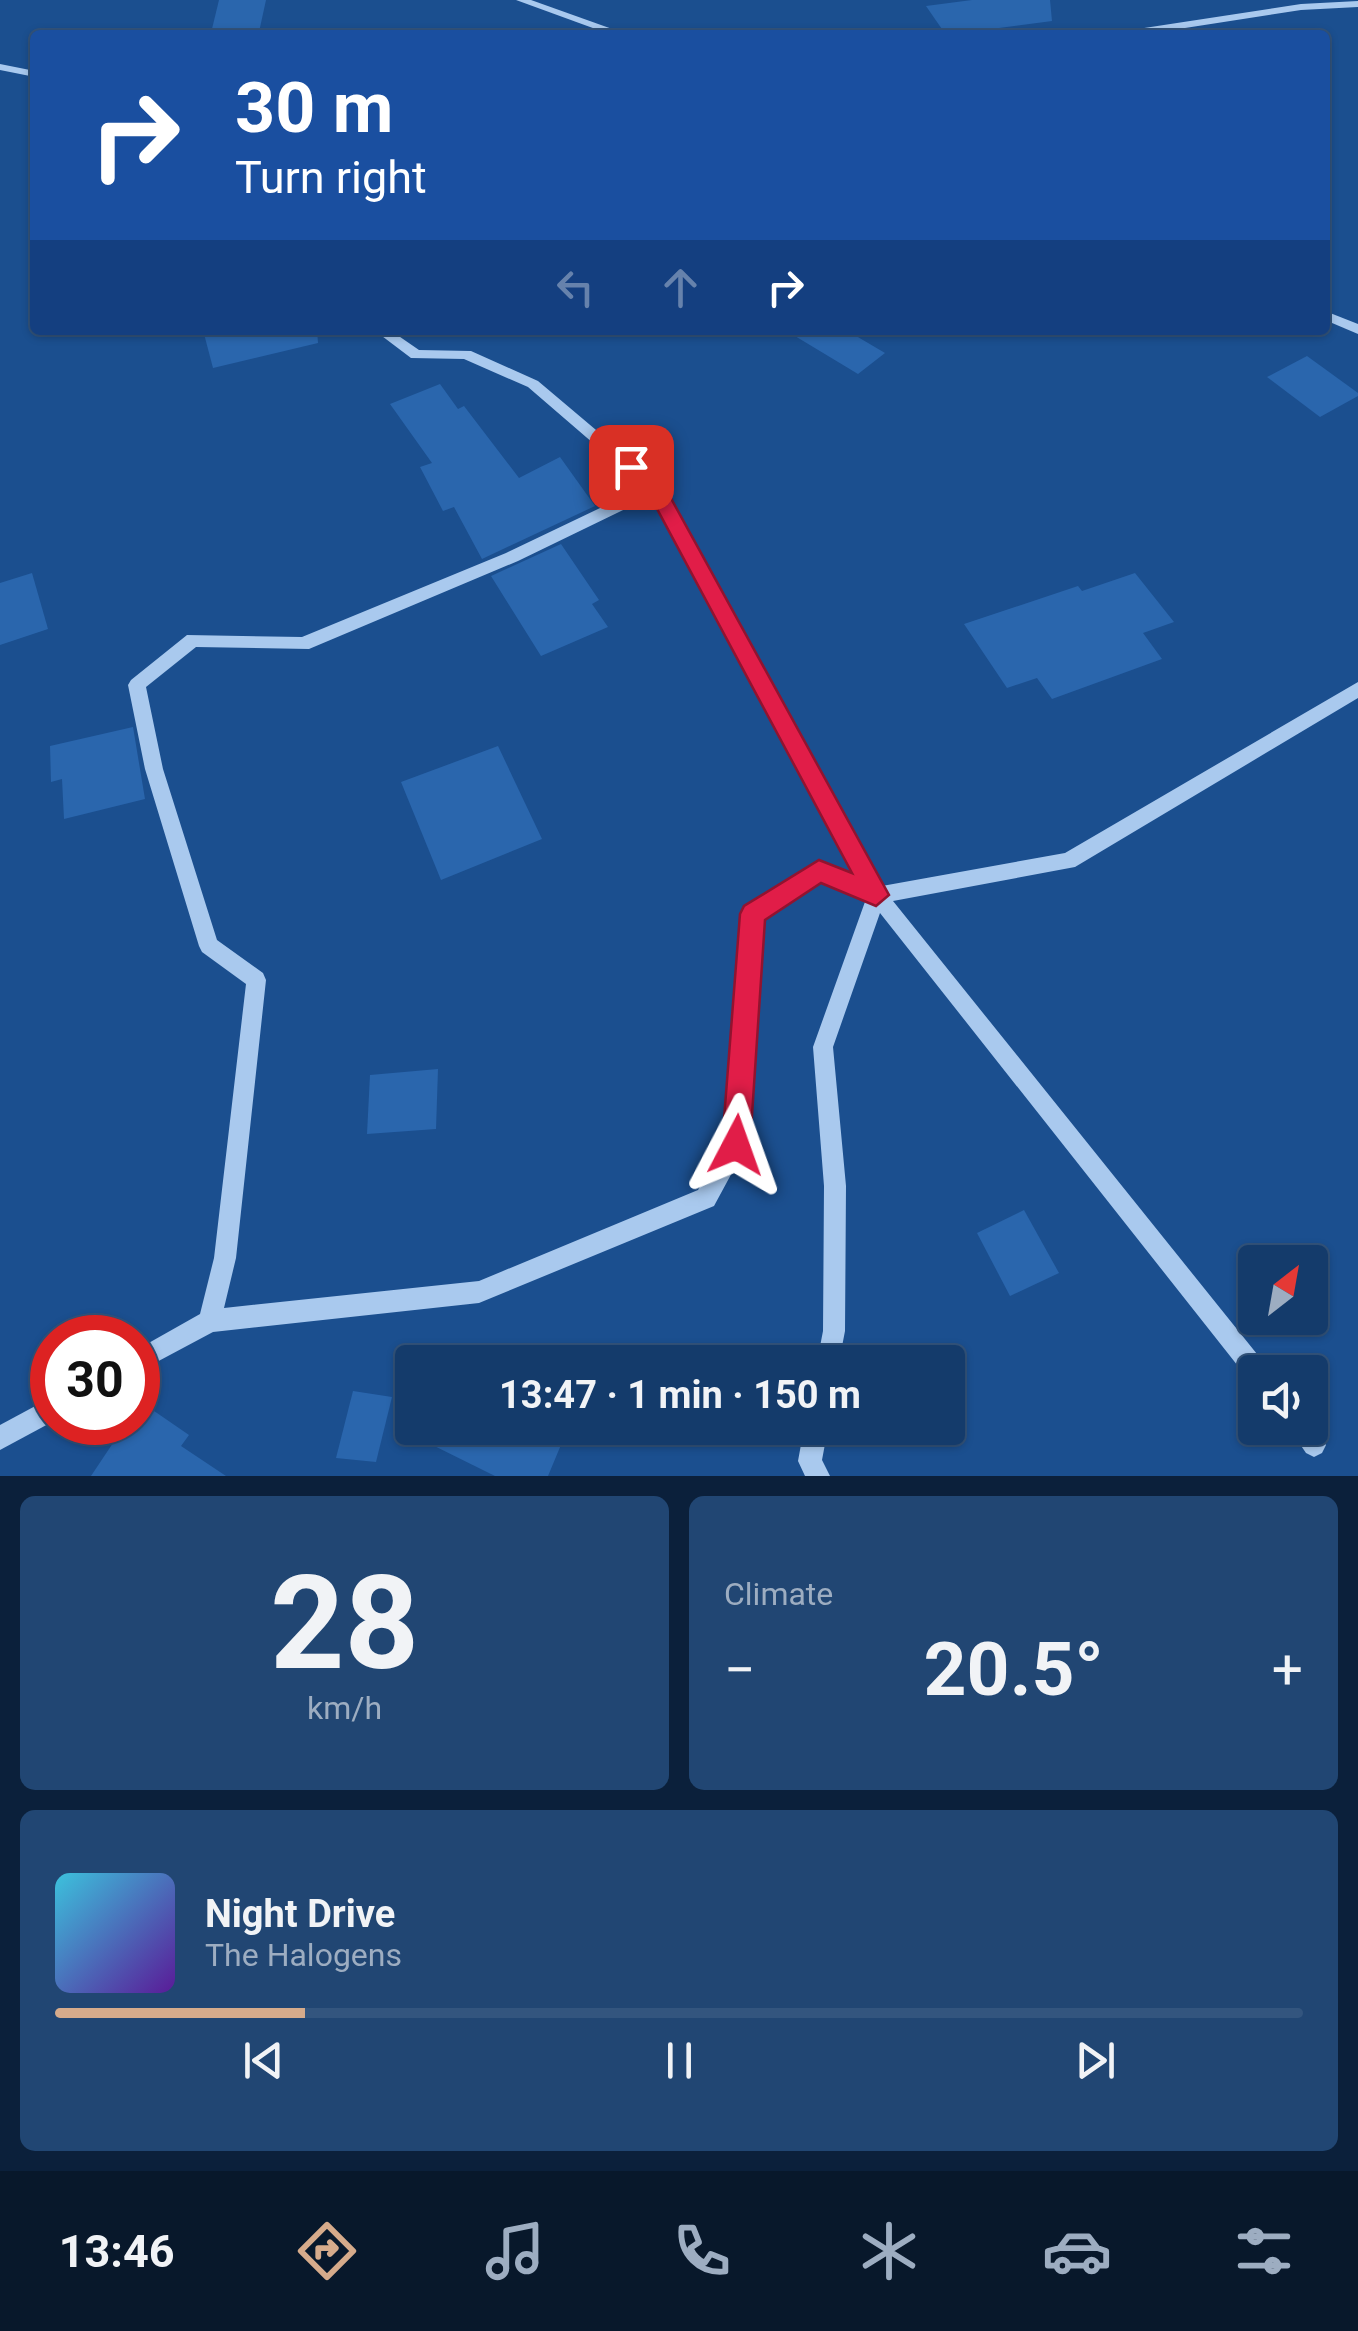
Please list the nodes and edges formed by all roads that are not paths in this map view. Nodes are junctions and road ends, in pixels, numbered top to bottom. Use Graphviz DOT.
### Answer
graph roads {
  1 [pos="521,0"];
  2 [pos="1358,4"];
  3 [pos="608,30"];
  4 [pos="1151,30"];
  5 [pos="0,67"];
  6 [pos="30,73"];
  7 [pos="1330,317"];
  8 [pos="1358,329"];
  9 [pos="388,335"];
  10 [pos="656,488"];
  11 [pos="1358,689"];
  12 [pos="876,895"];
  13 [pos="210,1321"];
  14 [pos="831,1345"];
  15 [pos="160,1349"];
  16 [pos="1243,1355"];
  17 [pos="30,1421"];
  18 [pos="0,1438"];
  19 [pos="813,1445"];
  20 [pos="818,1476"];
  1 -- 3 [label="street"];
  2 -- 4 [label="street"];
  5 -- 6 [label="street"];
  7 -- 8 [label="street"];
  9 -- 10 [label="street"];
  10 -- 12 [label="street"];
  10 -- 13 [label="street"];
  11 -- 12 [label="street"];
  12 -- 13 [label="street"];
  12 -- 14 [label="street"];
  12 -- 16 [label="street"];
  13 -- 15 [label="street"];
  17 -- 18 [label="street"];
  19 -- 20 [label="street"];
}
